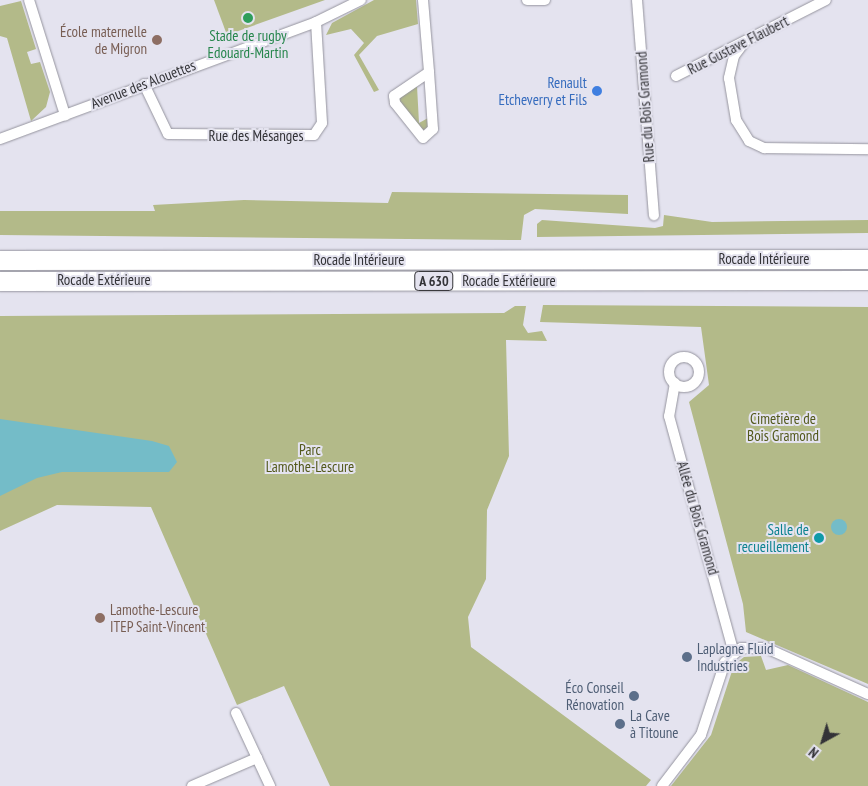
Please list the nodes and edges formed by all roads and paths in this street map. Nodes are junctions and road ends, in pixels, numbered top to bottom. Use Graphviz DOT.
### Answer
graph roads {
  1 [pos="29,0"];
  2 [pos="361,0"];
  3 [pos="423,0"];
  4 [pos="527,0"];
  5 [pos="545,0"];
  6 [pos="638,0"];
  7 [pos="826,0"];
  8 [pos="316,22"];
  9 [pos="744,44"];
  10 [pos="429,72"];
  11 [pos="676,76"];
  12 [pos="144,84"];
  13 [pos="65,115"];
  14 [pos="0,139"];
  15 [pos="868,149"];
  16 [pos="654,215"];
  17 [pos="0,260"];
  18 [pos="868,260"];
  19 [pos="0,280"];
  20 [pos="868,280"];
  21 [pos="675,383"];
  22 [pos="734,652"];
  23 [pos="868,694"];
  24 [pos="236,712"];
  25 [pos="257,758"];
  26 [pos="192,786"];
  27 [pos="270,786"];
  28 [pos="662,786"];
  1 -- 13 [label="street"];
  2 -- 8 [label="street, Avenue des Alouettes"];
  3 -- 10 [label="street"];
  4 -- 5 [label="street"];
  6 -- 16 [label="street, Rue du Bois Gramond"];
  7 -- 9 [label="street, Rue Gustave Flaubert"];
  8 -- 12 [label="street, Avenue des Alouettes"];
  8 -- 12 [label="street, Rue des Mésanges"];
  9 -- 11 [label="street, Rue Gustave Flaubert"];
  9 -- 15 [label="street"];
  10 -- 10 [label="street"];
  12 -- 13 [label="street, Avenue des Alouettes"];
  13 -- 14 [label="street, Avenue des Alouettes"];
  17 -- 18 [label="highway, Rocade Intérieure / A 630"];
  19 -- 20 [label="highway, Rocade Extérieure / A 630"];
  21 -- 22 [label="street, Allée du Bois Gramond"];
  22 -- 23 [label="street"];
  22 -- 28 [label="street"];
  24 -- 25 [label="street"];
  25 -- 26 [label="street"];
  25 -- 27 [label="street"];
}
